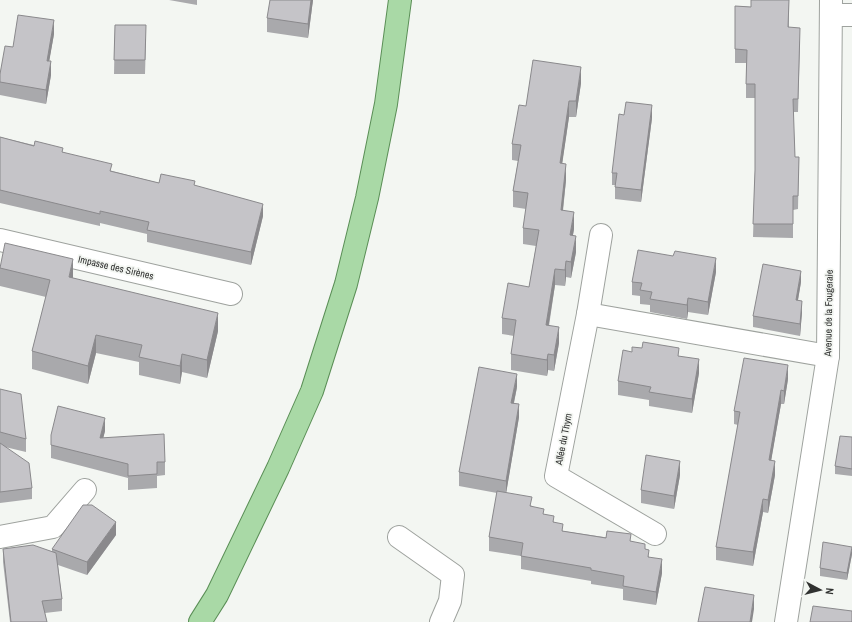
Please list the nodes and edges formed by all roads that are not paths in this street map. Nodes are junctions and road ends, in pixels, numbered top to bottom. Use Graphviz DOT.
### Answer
graph roads {
  1 [pos="400,0"];
  2 [pos="831,7"];
  3 [pos="852,14"];
  4 [pos="601,235"];
  5 [pos="0,240"];
  6 [pos="231,294"];
  7 [pos="588,314"];
  8 [pos="828,356"];
  9 [pos="85,490"];
  10 [pos="654,534"];
  11 [pos="0,537"];
  12 [pos="399,537"];
  13 [pos="200,622"];
  14 [pos="440,622"];
  15 [pos="786,622"];
  1 -- 13 [label="main road"];
  2 -- 3 [label="street"];
  2 -- 8 [label="street, Avenue de la Fougeraie"];
  4 -- 7 [label="street, Allée du Thym"];
  5 -- 6 [label="street, Impasse des Sirènes"];
  7 -- 8 [label="street"];
  7 -- 10 [label="street, Allée du Thym"];
  8 -- 15 [label="street, Avenue de la Fougeraie"];
  9 -- 11 [label="street"];
  12 -- 14 [label="street"];
}
